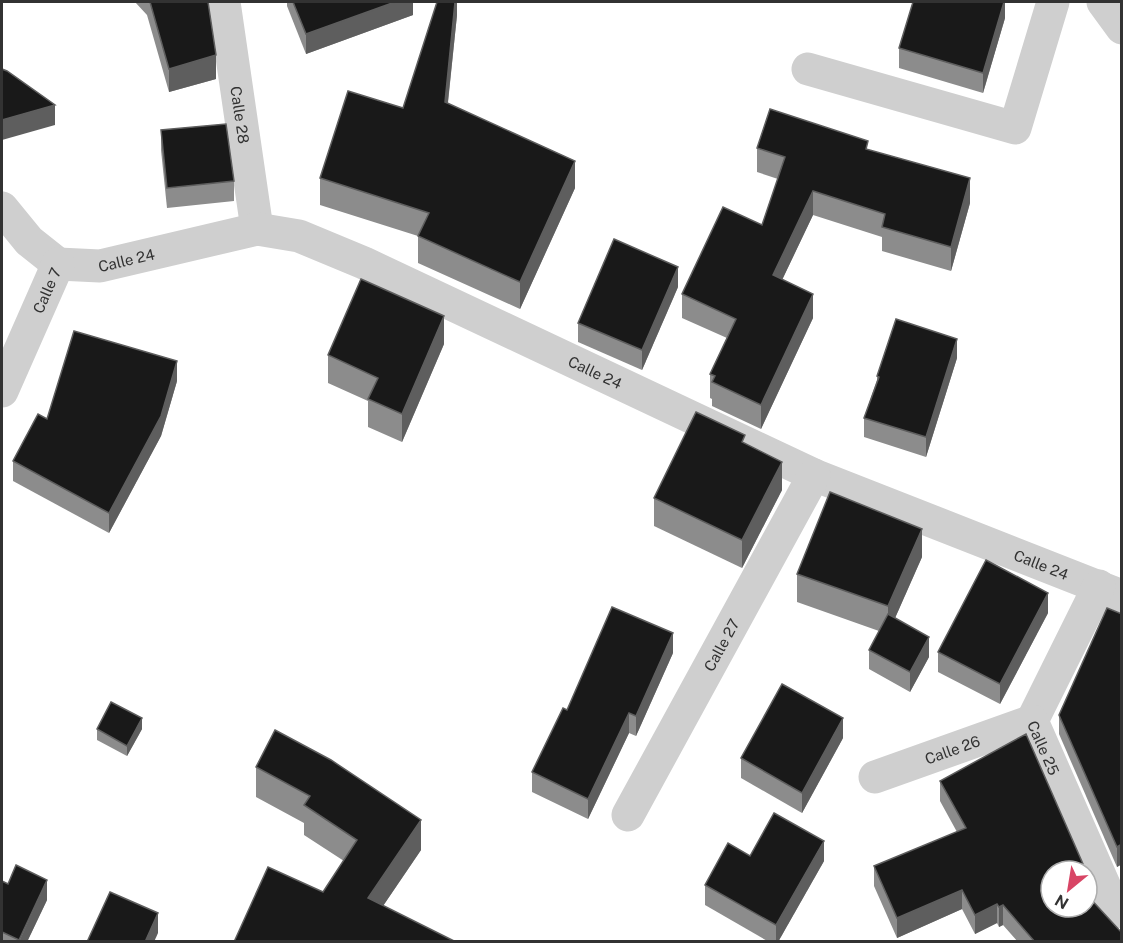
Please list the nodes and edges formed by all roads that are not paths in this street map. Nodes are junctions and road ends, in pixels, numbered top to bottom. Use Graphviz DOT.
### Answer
graph roads {
  1 [pos="224,2"];
  2 [pos="1053,2"];
  3 [pos="1103,2"];
  4 [pos="1122,28"];
  5 [pos="808,69"];
  6 [pos="2,208"];
  7 [pos="257,229"];
  8 [pos="58,264"];
  9 [pos="2,391"];
  10 [pos="814,475"];
  11 [pos="1110,591"];
  12 [pos="1032,721"];
  13 [pos="875,777"];
  14 [pos="628,815"];
  15 [pos="1116,912"];
  1 -- 7 [label="street, Calle 28"];
  2 -- 5 [label="street"];
  3 -- 4 [label="street"];
  6 -- 8 [label="street, Calle 7"];
  7 -- 8 [label="street, Calle 24"];
  7 -- 10 [label="street, Calle 24"];
  8 -- 9 [label="street, Calle 7"];
  10 -- 11 [label="street, Calle 24"];
  10 -- 14 [label="street, Calle 27"];
  11 -- 12 [label="street, Calle 25"];
  12 -- 13 [label="street, Calle 26"];
  12 -- 15 [label="street, Calle 25"];
}
